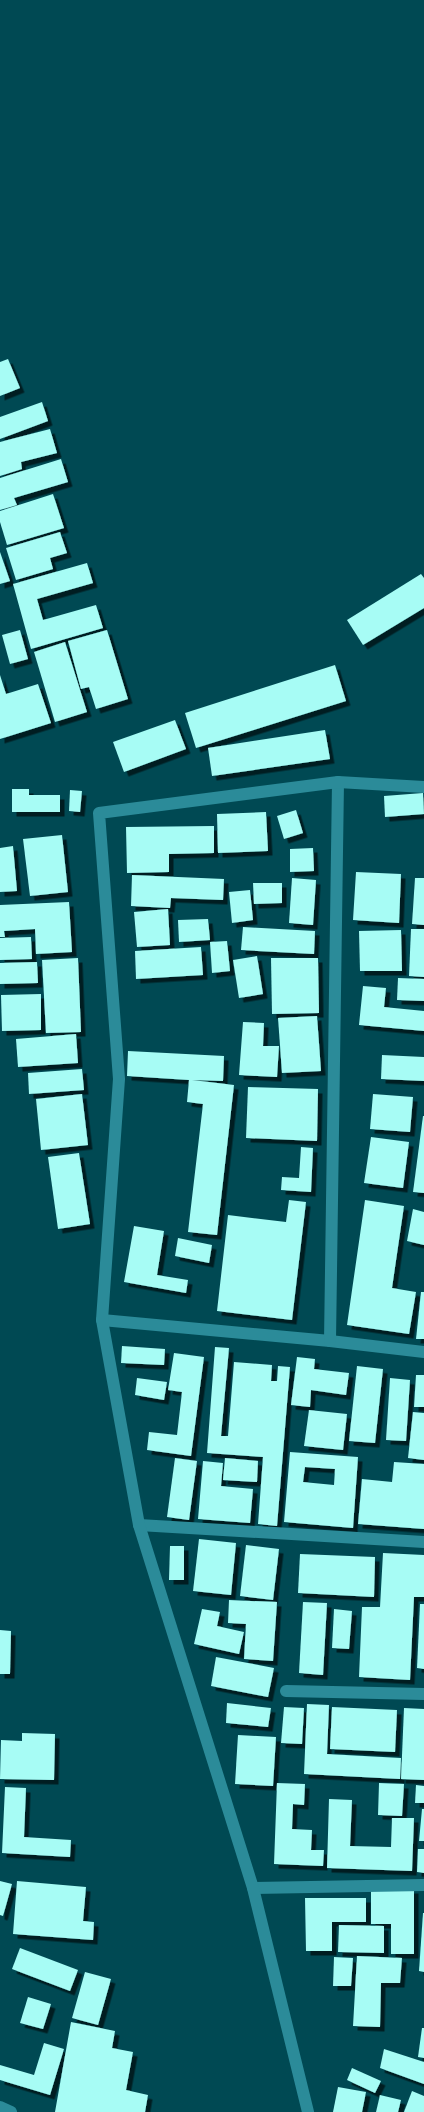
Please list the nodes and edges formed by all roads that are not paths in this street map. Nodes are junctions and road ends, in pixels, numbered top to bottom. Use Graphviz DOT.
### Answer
graph roads {
  1 [pos="338,782"];
  2 [pos="424,787"];
  3 [pos="102,1320"];
  4 [pos="330,1341"];
  5 [pos="424,1352"];
  6 [pos="140,1525"];
  7 [pos="424,1542"];
  8 [pos="286,1691"];
  9 [pos="424,1694"];
  10 [pos="424,1885"];
  11 [pos="253,1888"];
  12 [pos="0,2107"];
  13 [pos="11,2112"];
  14 [pos="308,2112"];
  1 -- 2 [label="street"];
  1 -- 3 [label="street"];
  1 -- 4 [label="street"];
  3 -- 4 [label="street"];
  3 -- 6 [label="street"];
  4 -- 5 [label="street"];
  6 -- 7 [label="street"];
  6 -- 11 [label="street"];
  8 -- 9 [label="street"];
  10 -- 11 [label="street"];
  11 -- 14 [label="street"];
  12 -- 13 [label="street"];
}
